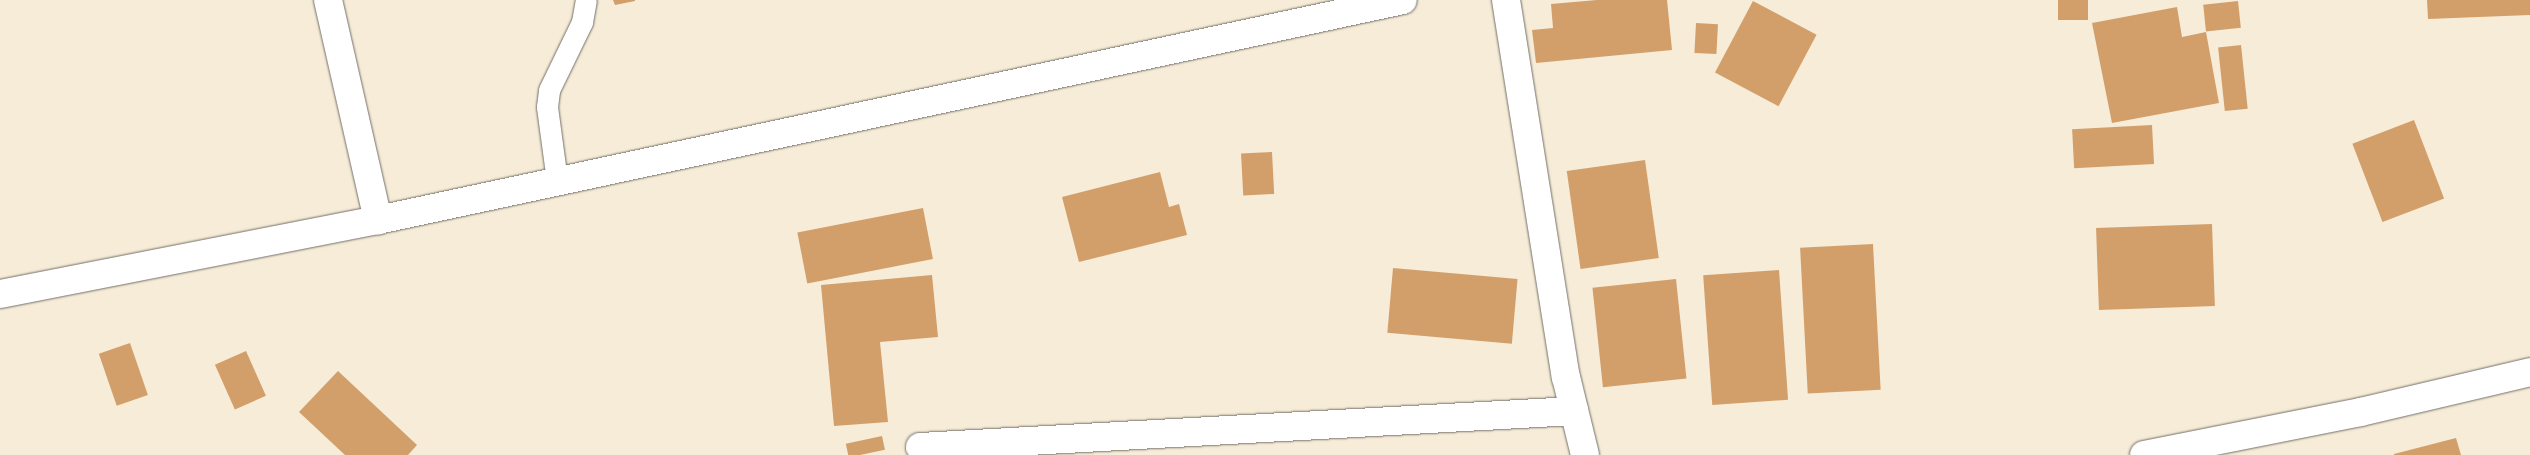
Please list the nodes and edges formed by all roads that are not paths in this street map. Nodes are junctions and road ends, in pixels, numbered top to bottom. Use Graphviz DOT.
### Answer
graph roads {
  1 [pos="328,0"];
  2 [pos="586,0"];
  3 [pos="1403,0"];
  4 [pos="1506,0"];
  5 [pos="557,181"];
  6 [pos="378,220"];
  7 [pos="0,294"];
  8 [pos="2530,372"];
  9 [pos="1574,411"];
  10 [pos="920,447"];
  11 [pos="1585,455"];
  12 [pos="2144,455"];
  1 -- 6 [label="street"];
  2 -- 5 [label="lane"];
  3 -- 5 [label="street"];
  4 -- 9 [label="street"];
  5 -- 6 [label="street"];
  6 -- 7 [label="street"];
  8 -- 12 [label="street"];
  9 -- 10 [label="street"];
  9 -- 11 [label="street"];
}
